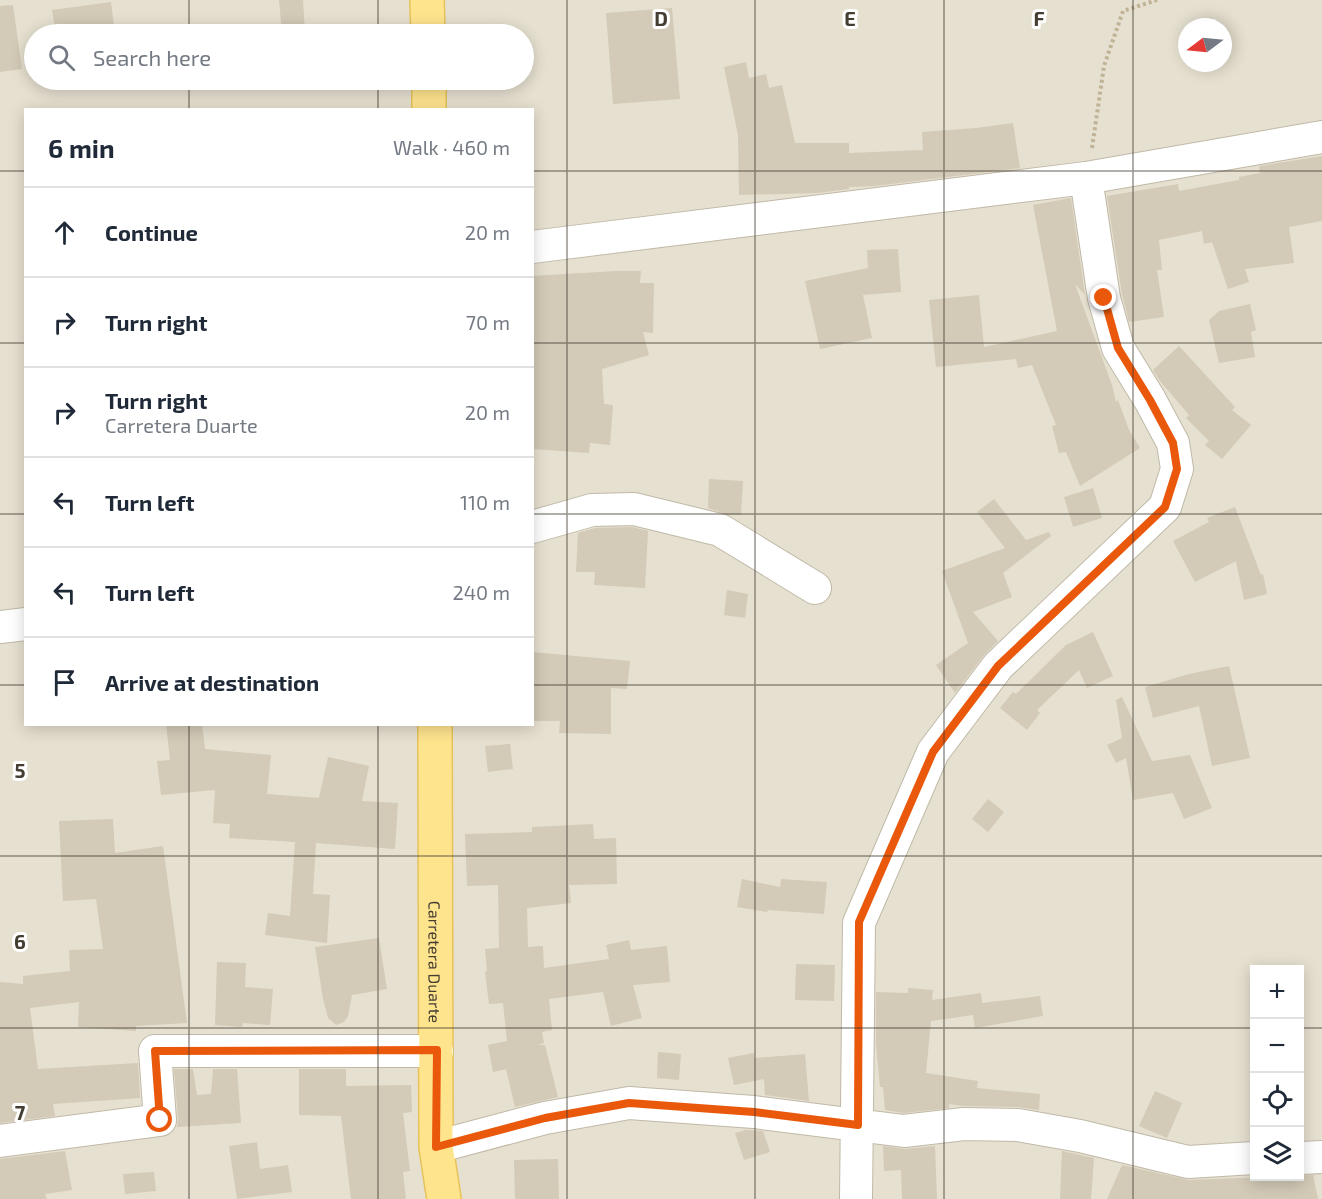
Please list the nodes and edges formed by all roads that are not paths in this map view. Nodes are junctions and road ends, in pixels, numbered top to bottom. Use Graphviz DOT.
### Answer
graph roads {
  1 [pos="427,0"];
  2 [pos="428,24"];
  3 [pos="429,90"];
  4 [pos="429,108"];
  5 [pos="1322,137"];
  6 [pos="1086,178"];
  7 [pos="534,247"];
  8 [pos="534,526"];
  9 [pos="815,588"];
  10 [pos="24,624"];
  11 [pos="0,627"];
  12 [pos="435,726"];
  13 [pos="437,1050"];
  14 [pos="858,1125"];
  15 [pos="0,1141"];
  16 [pos="436,1147"];
  17 [pos="1322,1157"];
  18 [pos="1250,1158"];
  19 [pos="1304,1158"];
  20 [pos="444,1199"];
  21 [pos="856,1199"];
  1 -- 2 [label="main road"];
  3 -- 4 [label="main road"];
  5 -- 6 [label="street"];
  6 -- 7 [label="street"];
  6 -- 14 [label="street"];
  8 -- 9 [label="street"];
  10 -- 11 [label="street"];
  12 -- 13 [label="main road, Carretera Duarte"];
  13 -- 15 [label="street"];
  13 -- 16 [label="main road, Carretera Duarte"];
  14 -- 16 [label="street"];
  14 -- 18 [label="street"];
  14 -- 21 [label="street"];
  16 -- 20 [label="main road, Carretera Duarte"];
  17 -- 19 [label="street"];
}
